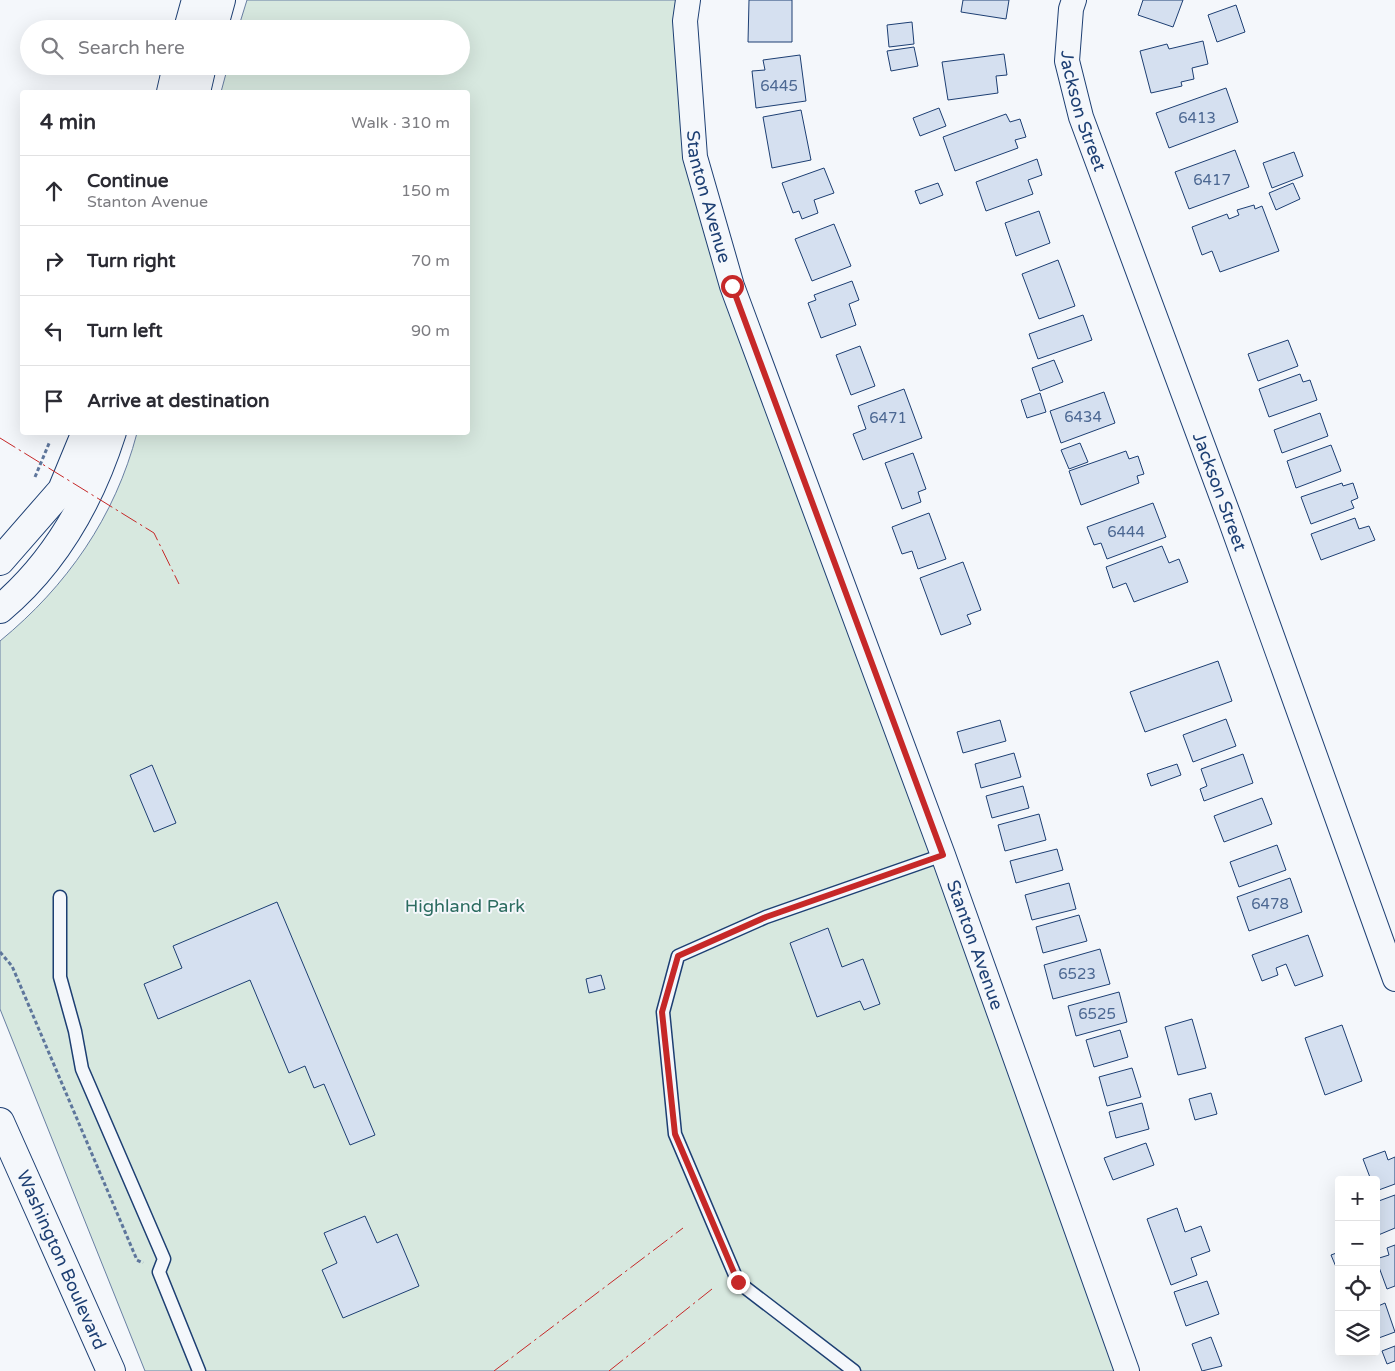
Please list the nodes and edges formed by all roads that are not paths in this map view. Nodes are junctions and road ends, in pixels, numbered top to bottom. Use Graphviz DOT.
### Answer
graph roads {
  1 [pos="196,0"];
  2 [pos="222,0"];
  3 [pos="688,0"];
  4 [pos="1074,0"];
  5 [pos="190,20"];
  6 [pos="216,20"];
  7 [pos="175,75"];
  8 [pos="200,75"];
  9 [pos="171,90"];
  10 [pos="196,90"];
  11 [pos="85,435"];
  12 [pos="111,435"];
  13 [pos="0,561"];
  14 [pos="0,609"];
  15 [pos="943,855"];
  16 [pos="60,898"];
  17 [pos="1395,979"];
  18 [pos="0,1122"];
  19 [pos="111,1371"];
  20 [pos="199,1371"];
  21 [pos="854,1371"];
  22 [pos="1127,1371"];
  1 -- 5 [label="main road"];
  2 -- 6 [label="main road"];
  3 -- 15 [label="street, Stanton Avenue"];
  4 -- 17 [label="street, Jackson Street"];
  7 -- 9 [label="main road"];
  8 -- 10 [label="main road"];
  11 -- 13 [label="main road"];
  12 -- 14 [label="main road"];
  15 -- 21 [label="lane"];
  15 -- 22 [label="street, Stanton Avenue"];
  16 -- 20 [label="lane"];
  18 -- 19 [label="main road, Washington Boulevard"];
}
